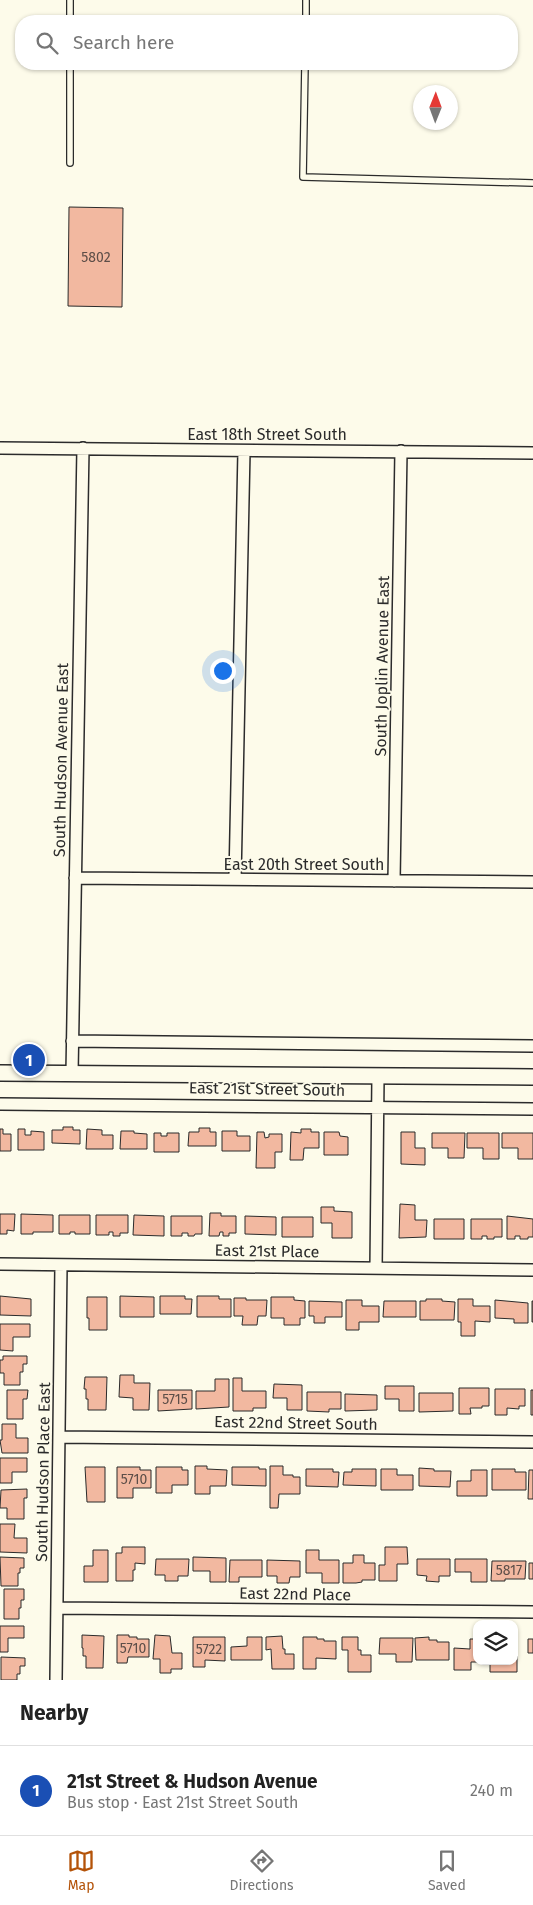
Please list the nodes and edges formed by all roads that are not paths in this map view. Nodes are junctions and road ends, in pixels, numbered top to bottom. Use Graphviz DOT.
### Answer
graph roads {
  1 [pos="70,0"];
  2 [pos="306,0"];
  3 [pos="70,15"];
  4 [pos="306,15"];
  5 [pos="70,70"];
  6 [pos="305,70"];
  7 [pos="70,163"];
  8 [pos="533,183"];
  9 [pos="0,448"];
  10 [pos="83,448"];
  11 [pos="244,451"];
  12 [pos="401,451"];
  13 [pos="533,453"];
  14 [pos="75,878"];
  15 [pos="235,879"];
  16 [pos="394,881"];
  17 [pos="533,882"];
  18 [pos="72,1041"];
  19 [pos="533,1046"];
  20 [pos="0,1072"];
  21 [pos="72,1073"];
  22 [pos="378,1076"];
  23 [pos="533,1077"];
  24 [pos="0,1104"];
  25 [pos="378,1107"];
  26 [pos="533,1109"];
  27 [pos="0,1264"];
  28 [pos="61,1265"];
  29 [pos="376,1268"];
  30 [pos="533,1270"];
  31 [pos="59,1437"];
  32 [pos="533,1442"];
  33 [pos="57,1608"];
  34 [pos="533,1612"];
  35 [pos="56,1680"];
  1 -- 3 [label="lane"];
  2 -- 4 [label="lane"];
  5 -- 7 [label="lane"];
  6 -- 8 [label="lane"];
  9 -- 10 [label="street, East 18th Street South"];
  10 -- 11 [label="street, East 18th Street South"];
  10 -- 14 [label="street, South Hudson Avenue East"];
  11 -- 12 [label="street, East 18th Street South"];
  11 -- 15 [label="street"];
  12 -- 13 [label="street, East 18th Street South"];
  12 -- 16 [label="street, South Joplin Avenue East"];
  14 -- 15 [label="street, East 20th Street South"];
  14 -- 18 [label="street, South Hudson Avenue East"];
  15 -- 16 [label="street, East 20th Street South"];
  16 -- 17 [label="street, East 20th Street South"];
  18 -- 19 [label="street"];
  18 -- 21 [label="street, South Hudson Avenue East"];
  20 -- 21 [label="main road, East 21st Street South"];
  21 -- 22 [label="main road, East 21st Street South"];
  22 -- 23 [label="main road, East 21st Street South"];
  22 -- 25 [label="street"];
  24 -- 25 [label="street, East 21st Street South"];
  25 -- 26 [label="street, East 21st Street South"];
  25 -- 29 [label="street"];
  27 -- 28 [label="street, East 21st Place"];
  28 -- 29 [label="street, East 21st Place"];
  28 -- 31 [label="street, South Hudson Place East"];
  29 -- 30 [label="street, East 21st Place"];
  31 -- 32 [label="street, East 22nd Street South"];
  31 -- 33 [label="street, South Hudson Place East"];
  33 -- 34 [label="street, East 22nd Place"];
  33 -- 35 [label="street, South Hudson Place East"];
}
